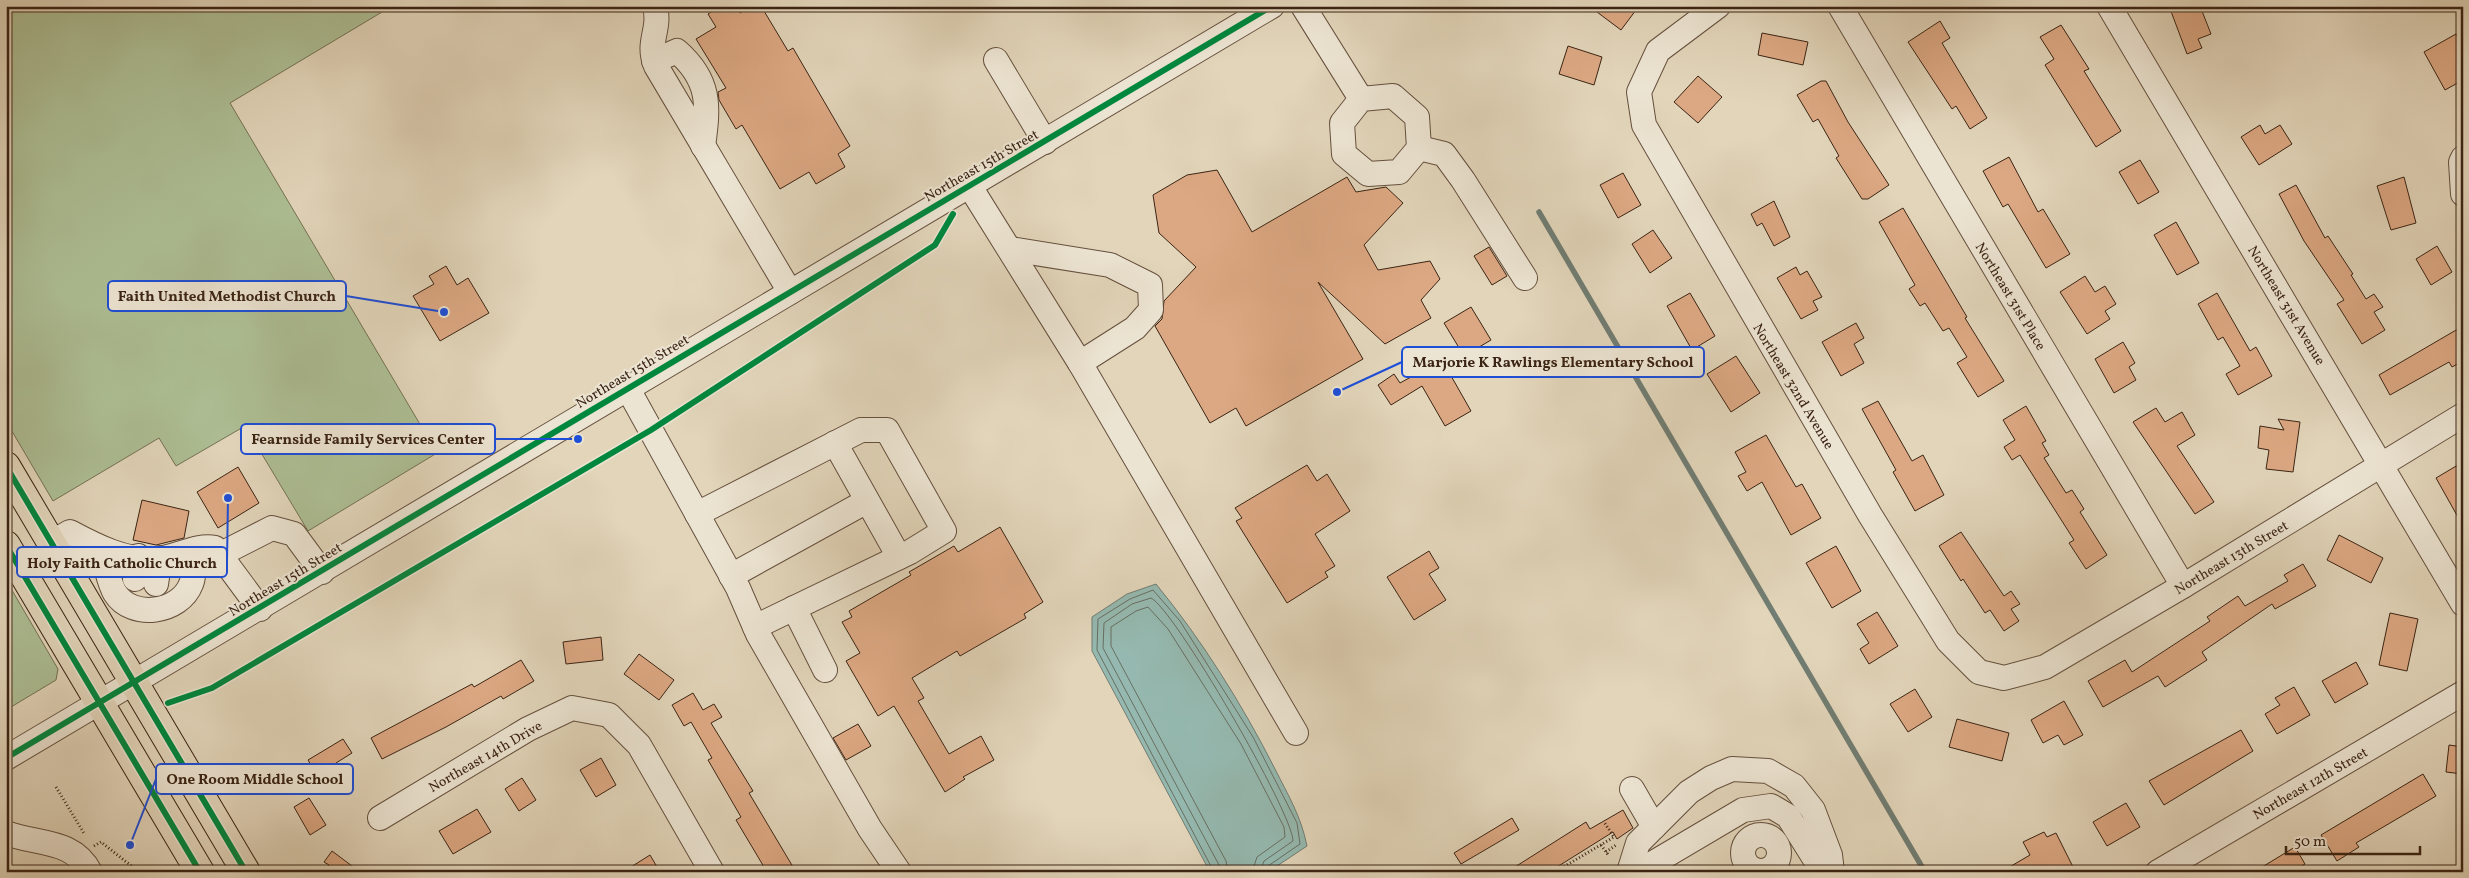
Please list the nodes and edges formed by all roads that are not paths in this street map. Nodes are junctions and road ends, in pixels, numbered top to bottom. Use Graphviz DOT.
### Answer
graph roads {
  1 [pos="655,6"];
  2 [pos="1272,6"];
  3 [pos="1304,6"];
  4 [pos="1718,6"];
  5 [pos="1840,6"];
  6 [pos="2110,6"];
  7 [pos="996,60"];
  8 [pos="654,61"];
  9 [pos="1361,99"];
  10 [pos="1045,142"];
  11 [pos="702,146"];
  12 [pos="1420,148"];
  13 [pos="2463,158"];
  14 [pos="970,185"];
  15 [pos="2463,194"];
  16 [pos="1010,249"];
  17 [pos="1525,278"];
  18 [pos="790,292"];
  19 [pos="1080,363"];
  20 [pos="628,389"];
  21 [pos="2463,415"];
  22 [pos="835,443"];
  23 [pos="2381,464"];
  24 [pos="6,466"];
  25 [pos="867,501"];
  26 [pos="697,514"];
  27 [pos="51,543"];
  28 [pos="6,544"];
  29 [pos="101,549"];
  30 [pos="193,550"];
  31 [pos="221,554"];
  32 [pos="899,557"];
  33 [pos="322,572"];
  34 [pos="731,576"];
  35 [pos="2183,586"];
  36 [pos="144,587"];
  37 [pos="2463,604"];
  38 [pos="794,608"];
  39 [pos="260,609"];
  40 [pos="755,627"];
  41 [pos="825,670"];
  42 [pos="1991,675"];
  43 [pos="134,683"];
  44 [pos="2463,693"];
  45 [pos="99,703"];
  46 [pos="1296,733"];
  47 [pos="6,758"];
  48 [pos="1632,789"];
  49 [pos="380,818"];
  50 [pos="1654,827"];
  51 [pos="6,834"];
  52 [pos="1820,870"];
  53 [pos="1643,871"];
  54 [pos="90,872"];
  55 [pos="200,872"];
  56 [pos="246,872"];
  57 [pos="712,872"];
  58 [pos="899,872"];
  59 [pos="2158,872"];
  1 -- 8 [label="street"];
  2 -- 10 [label="street, Northeast 15th Street"];
  3 -- 9 [label="street"];
  4 -- 42 [label="street, Northeast 32nd Avenue"];
  5 -- 35 [label="street, Northeast 31st Place"];
  6 -- 23 [label="street, Northeast 31st Avenue"];
  7 -- 10 [label="street"];
  8 -- 11 [label="street"];
  8 -- 11 [label="street"];
  9 -- 12 [label="street"];
  9 -- 12 [label="street"];
  10 -- 14 [label="street, Northeast 15th Street"];
  11 -- 18 [label="street"];
  12 -- 17 [label="street"];
  13 -- 15 [label="street"];
  14 -- 16 [label="street"];
  14 -- 18 [label="street, Northeast 15th Street"];
  16 -- 19 [label="street"];
  16 -- 19 [label="street"];
  18 -- 20 [label="street, Northeast 15th Street"];
  19 -- 46 [label="street"];
  20 -- 26 [label="street"];
  20 -- 33 [label="street, Northeast 15th Street"];
  21 -- 23 [label="street, Northeast 13th Street"];
  22 -- 25 [label="street"];
  22 -- 26 [label="street"];
  22 -- 32 [label="street"];
  23 -- 35 [label="street, Northeast 13th Street"];
  23 -- 37 [label="street, Northeast 31st Avenue"];
  24 -- 27 [label="main road"];
  25 -- 32 [label="street"];
  25 -- 34 [label="street"];
  26 -- 34 [label="street"];
  27 -- 29 [label="street"];
  27 -- 43 [label="main road"];
  28 -- 45 [label="main road"];
  29 -- 36 [label="street"];
  29 -- 36 [label="street"];
  30 -- 31 [label="street"];
  30 -- 36 [label="street"];
  30 -- 36 [label="street"];
  31 -- 33 [label="street"];
  31 -- 39 [label="street"];
  32 -- 38 [label="street"];
  33 -- 39 [label="street, Northeast 15th Street"];
  34 -- 40 [label="street"];
  35 -- 42 [label="street, Northeast 13th Street"];
  38 -- 40 [label="street"];
  38 -- 41 [label="street"];
  39 -- 43 [label="street, Northeast 15th Street"];
  40 -- 58 [label="street"];
  43 -- 45 [label="street, Northeast 15th Street"];
  43 -- 56 [label="main road"];
  44 -- 59 [label="street, Northeast 12th Street"];
  45 -- 47 [label="street, Northeast 15th Street"];
  45 -- 55 [label="main road"];
  48 -- 50 [label="street"];
  49 -- 57 [label="street, Northeast 14th Drive"];
  50 -- 52 [label="street"];
  50 -- 53 [label="street"];
  51 -- 54 [label="street"];
  52 -- 53 [label="street"];
}
